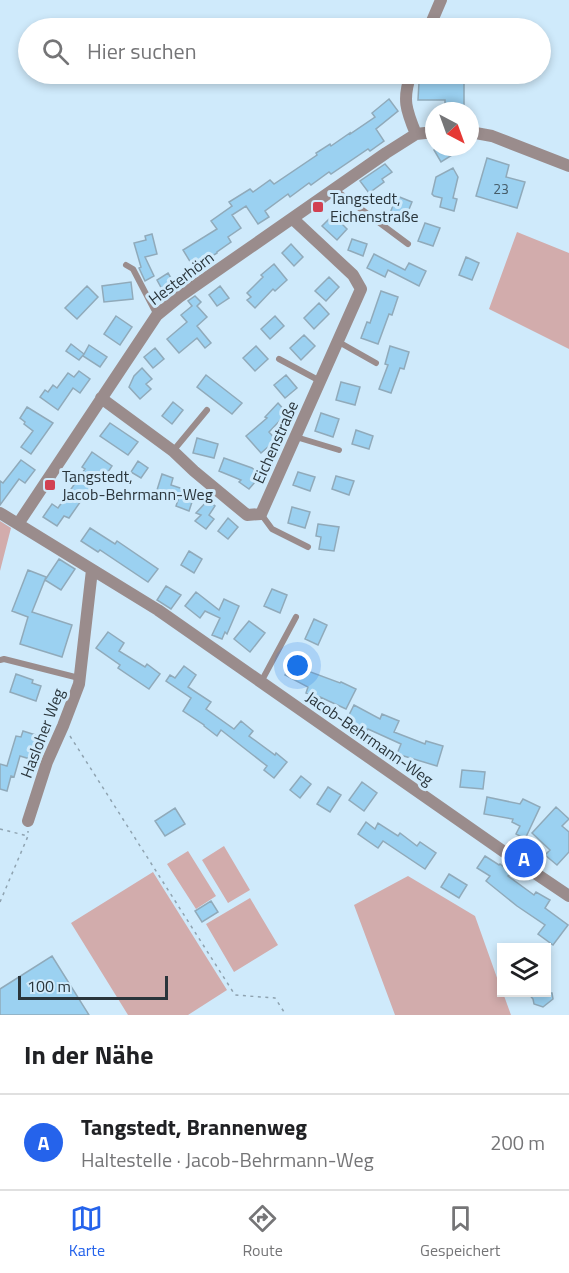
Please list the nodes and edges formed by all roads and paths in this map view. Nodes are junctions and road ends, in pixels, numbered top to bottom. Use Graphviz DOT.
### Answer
graph roads {
  1 [pos="441,0"];
  2 [pos="433,18"];
  3 [pos="407,84"];
  4 [pos="425,133"];
  5 [pos="479,133"];
  6 [pos="416,134"];
  7 [pos="569,166"];
  8 [pos="334,189"];
  9 [pos="293,219"];
  10 [pos="408,244"];
  11 [pos="126,265"];
  12 [pos="157,315"];
  13 [pos="337,341"];
  14 [pos="279,358"];
  15 [pos="376,363"];
  16 [pos="320,381"];
  17 [pos="101,398"];
  18 [pos="207,410"];
  19 [pos="296,436"];
  20 [pos="339,450"];
  21 [pos="173,451"];
  22 [pos="0,513"];
  23 [pos="261,514"];
  24 [pos="18,524"];
  25 [pos="308,547"];
  26 [pos="92,570"];
  27 [pos="296,617"];
  28 [pos="0,660"];
  29 [pos="80,678"];
  30 [pos="261,682"];
  31 [pos="63,726"];
  32 [pos="28,821"];
  33 [pos="0,829"];
  34 [pos="28,836"];
  35 [pos="569,896"];
  36 [pos="0,902"];
  37 [pos="286,1015"];
  1 -- 2 [label="street"];
  3 -- 6 [label="street"];
  4 -- 6 [label="street, Hesterhörn"];
  5 -- 7 [label="street"];
  6 -- 8 [label="street, Hesterhörn"];
  8 -- 9 [label="street, Hesterhörn"];
  8 -- 10 [label="lane"];
  9 -- 12 [label="street, Hesterhörn"];
  9 -- 13 [label="street, Eichenstraße"];
  11 -- 12 [label="lane"];
  12 -- 17 [label="street, Hesterhörn"];
  13 -- 15 [label="lane"];
  13 -- 16 [label="street, Eichenstraße"];
  14 -- 16 [label="lane"];
  16 -- 19 [label="street, Eichenstraße"];
  17 -- 21 [label="street"];
  17 -- 24 [label="street, Hesterhörn"];
  18 -- 21 [label="lane"];
  19 -- 20 [label="lane"];
  19 -- 23 [label="street, Eichenstraße"];
  21 -- 23 [label="street"];
  22 -- 24 [label="street, Jacob-Behrmann-Weg"];
  23 -- 25 [label="lane"];
  24 -- 26 [label="street, Jacob-Behrmann-Weg"];
  26 -- 29 [label="street, Hasloher Weg"];
  26 -- 30 [label="street, Jacob-Behrmann-Weg"];
  27 -- 30 [label="lane"];
  28 -- 29 [label="lane"];
  29 -- 31 [label="street, Hasloher Weg"];
  30 -- 35 [label="street, Jacob-Behrmann-Weg"];
  31 -- 32 [label="street, Hasloher Weg"];
  31 -- 37 [label="path"];
  32 -- 34 [label="path"];
  33 -- 34 [label="path"];
  34 -- 36 [label="path"];
}
